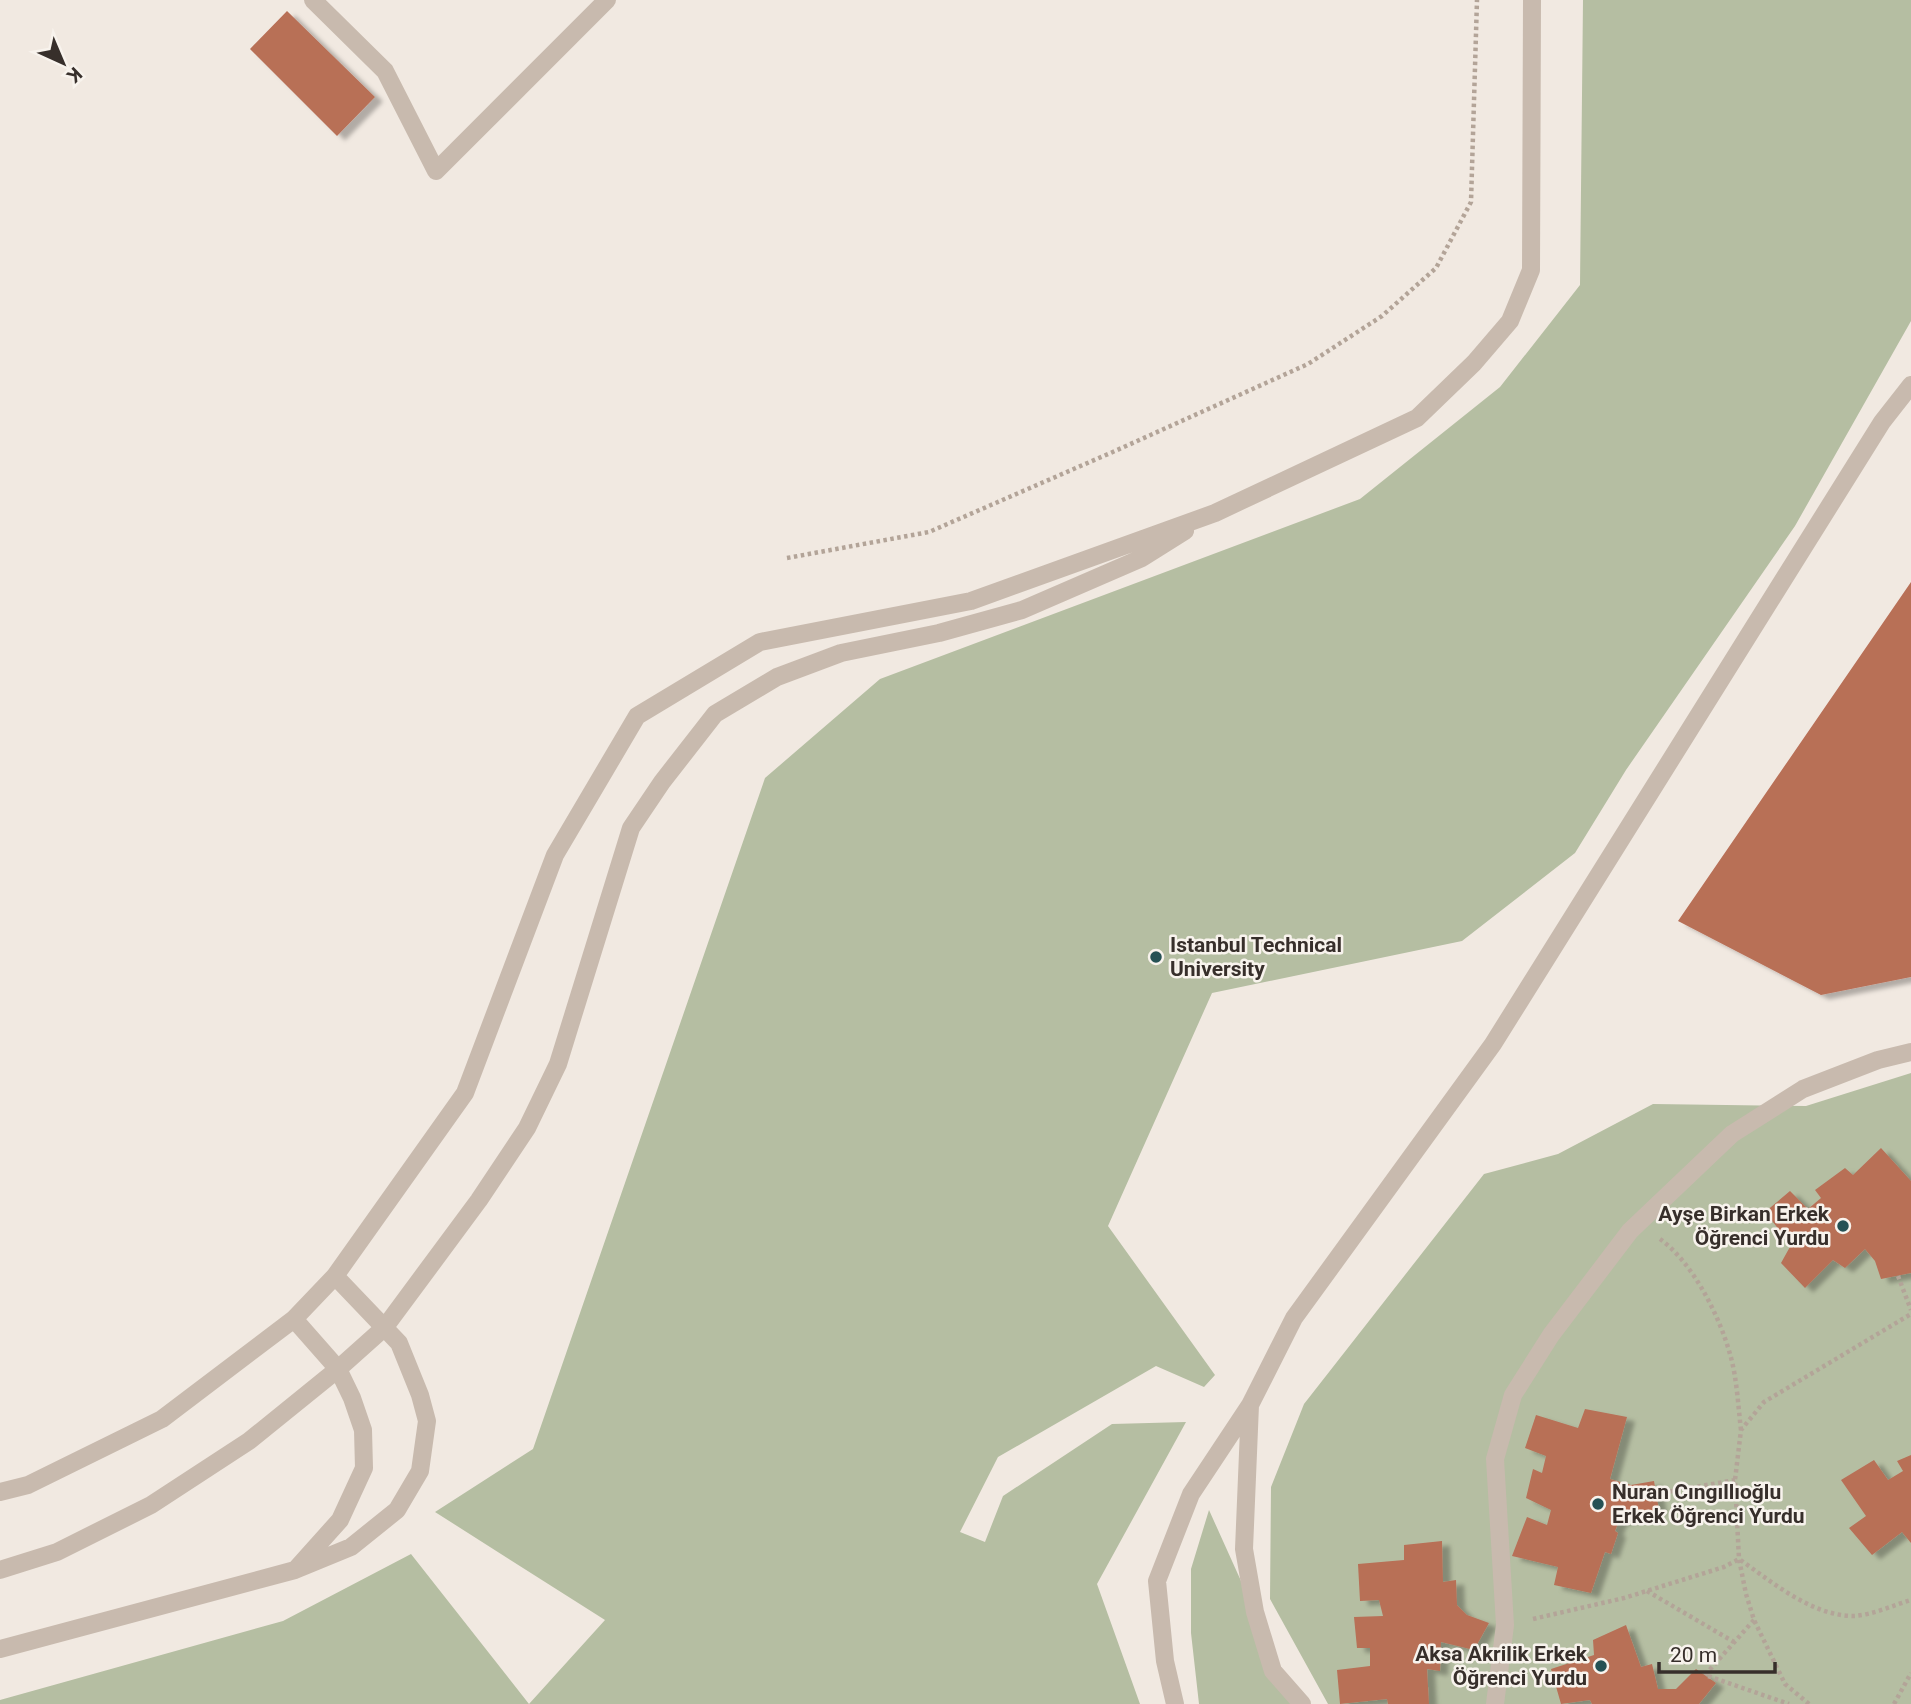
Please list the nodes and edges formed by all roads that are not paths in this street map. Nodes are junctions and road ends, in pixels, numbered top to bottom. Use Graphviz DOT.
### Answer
graph roads {
  1 [pos="313,0"];
  2 [pos="607,0"];
  3 [pos="1532,0"];
  4 [pos="1911,385"];
  5 [pos="1215,513"];
  6 [pos="1911,1052"];
  7 [pos="335,1276"];
  8 [pos="294,1319"];
  9 [pos="385,1327"];
  10 [pos="338,1369"];
  11 [pos="1251,1405"];
  12 [pos="0,1492"];
  13 [pos="0,1570"];
  14 [pos="295,1570"];
  15 [pos="0,1649"];
  16 [pos="1175,1704"];
  17 [pos="1301,1704"];
  18 [pos="1495,1704"];
  1 -- 2 [label="street"];
  3 -- 5 [label="street"];
  4 -- 11 [label="street"];
  5 -- 7 [label="street"];
  5 -- 9 [label="street"];
  6 -- 18 [label="street"];
  7 -- 8 [label="street"];
  7 -- 9 [label="street"];
  8 -- 10 [label="street"];
  8 -- 12 [label="street"];
  9 -- 10 [label="street"];
  9 -- 14 [label="street"];
  10 -- 13 [label="street"];
  10 -- 14 [label="street"];
  11 -- 16 [label="street"];
  11 -- 17 [label="street"];
  14 -- 15 [label="street"];
}
